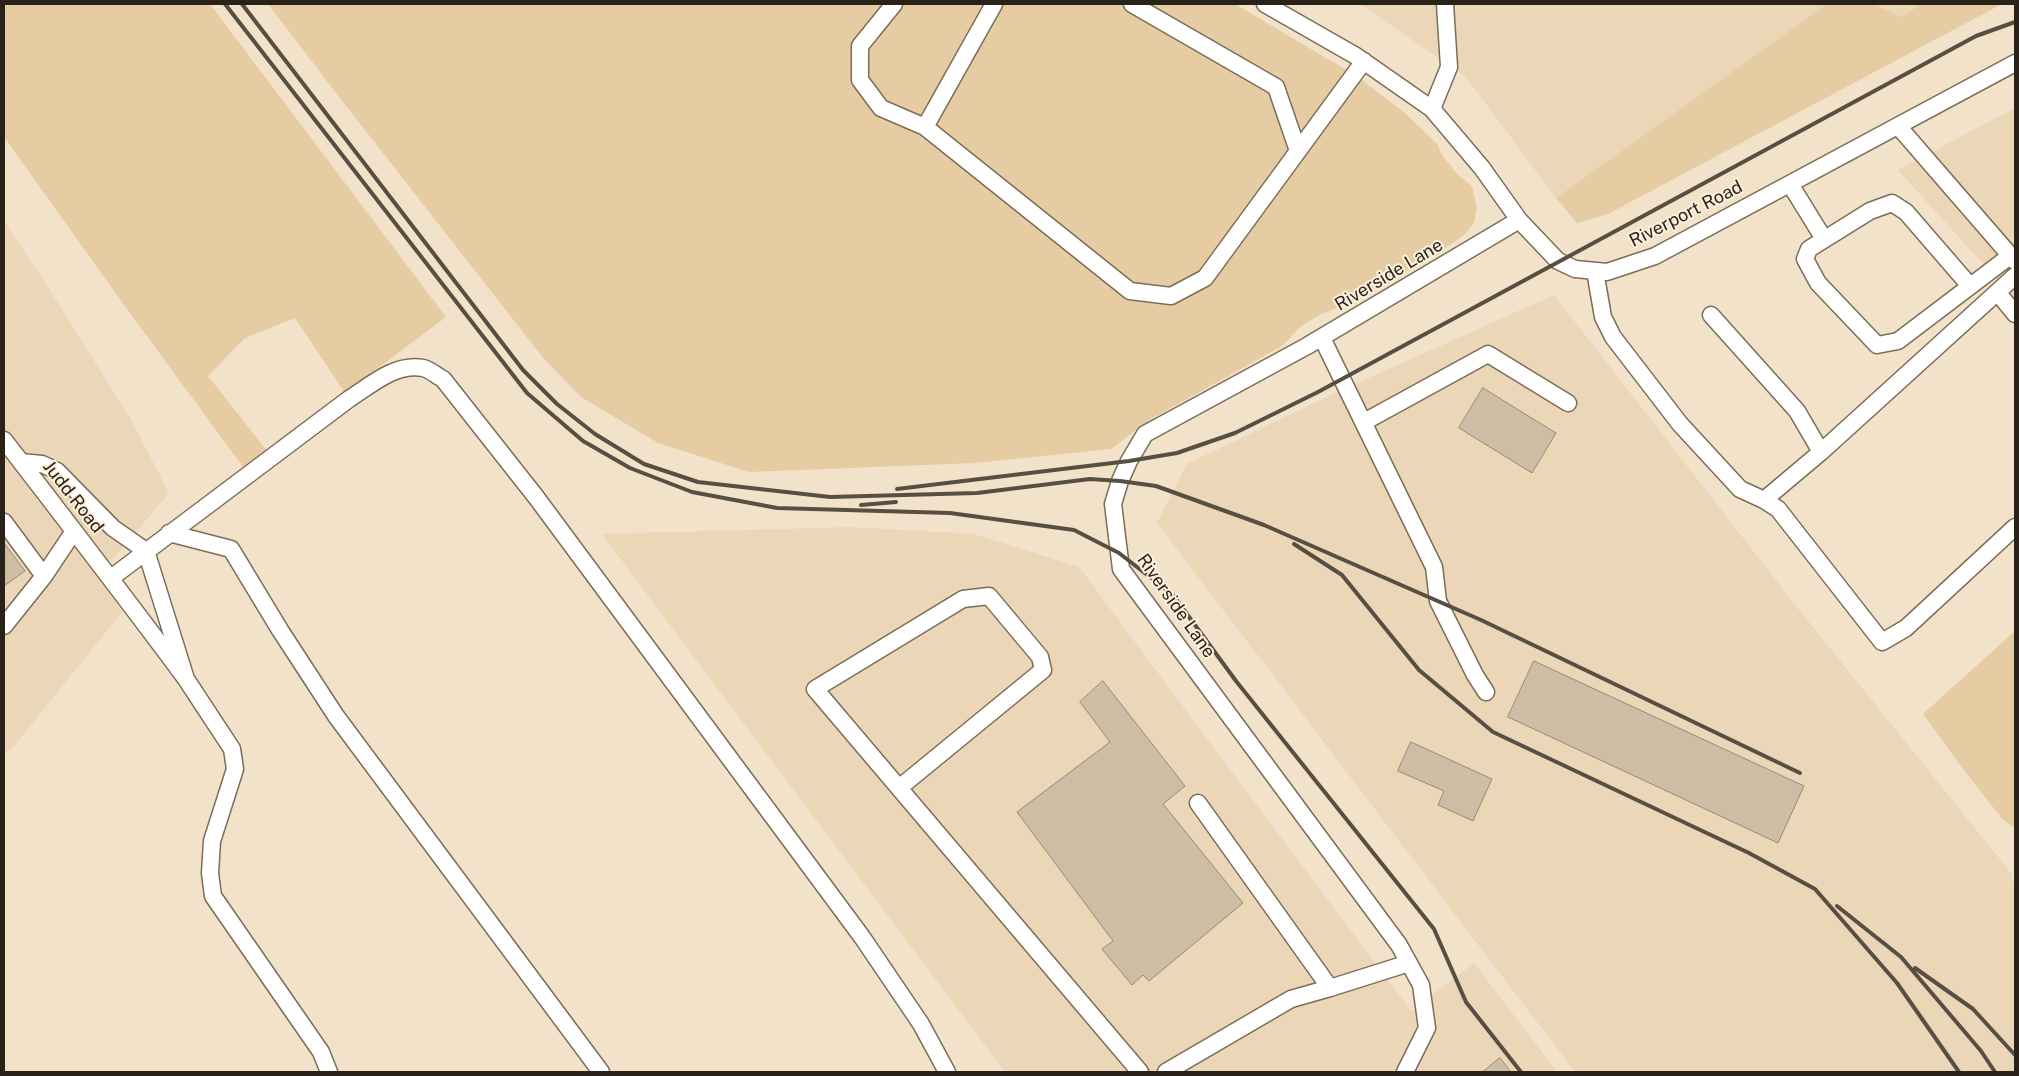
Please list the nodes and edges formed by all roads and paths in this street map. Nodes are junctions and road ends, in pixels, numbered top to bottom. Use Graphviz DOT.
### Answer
graph roads {
  1 [pos="894,4"];
  2 [pos="994,4"];
  3 [pos="1132,4"];
  4 [pos="1265,4"];
  5 [pos="1445,4"];
  6 [pos="1364,61"];
  7 [pos="2015,62"];
  8 [pos="1432,109"];
  9 [pos="1898,126"];
  10 [pos="925,127"];
  11 [pos="1298,151"];
  12 [pos="1790,184"];
  13 [pos="1520,220"];
  14 [pos="1824,240"];
  15 [pos="2013,258"];
  16 [pos="1595,271"];
  17 [pos="2015,276"];
  18 [pos="1970,286"];
  19 [pos="1998,293"];
  20 [pos="2015,314"];
  21 [pos="1710,315"];
  22 [pos="1322,338"];
  23 [pos="1568,402"];
  24 [pos="1364,422"];
  25 [pos="4,440"];
  26 [pos="1821,452"];
  27 [pos="21,462"];
  28 [pos="1764,500"];
  29 [pos="4,522"];
  30 [pos="2015,527"];
  31 [pos="74,531"];
  32 [pos="169,534"];
  33 [pos="146,551"];
  34 [pos="44,576"];
  35 [pos="111,578"];
  36 [pos="4,626"];
  37 [pos="186,679"];
  38 [pos="1486,692"];
  39 [pos="899,788"];
  40 [pos="1198,803"];
  41 [pos="1409,963"];
  42 [pos="1330,988"];
  43 [pos="330,1072"];
  44 [pos="600,1072"];
  45 [pos="947,1072"];
  46 [pos="1140,1072"];
  47 [pos="1166,1072"];
  48 [pos="1405,1072"];
  1 -- 10 [label="street"];
  2 -- 10 [label="street"];
  3 -- 11 [label="street"];
  4 -- 6 [label="street, Riverport Road"];
  5 -- 8 [label="street"];
  6 -- 8 [label="street, Riverport Road"];
  6 -- 11 [label="street"];
  7 -- 9 [label="street, Riverport Road"];
  8 -- 13 [label="street, Riverport Road"];
  9 -- 12 [label="street, Riverport Road"];
  9 -- 15 [label="street"];
  10 -- 11 [label="street"];
  12 -- 14 [label="street"];
  12 -- 16 [label="street, Riverport Road"];
  13 -- 16 [label="street, Riverport Road"];
  13 -- 22 [label="street, Riverside Lane"];
  14 -- 18 [label="street"];
  14 -- 18 [label="street"];
  15 -- 18 [label="street"];
  16 -- 28 [label="street"];
  17 -- 19 [label="street"];
  19 -- 20 [label="street"];
  19 -- 26 [label="street"];
  21 -- 26 [label="street"];
  22 -- 24 [label="street"];
  22 -- 41 [label="street, Riverside Lane"];
  23 -- 24 [label="street"];
  24 -- 38 [label="street"];
  25 -- 27 [label="street, Judd Road"];
  26 -- 28 [label="street"];
  27 -- 31 [label="street, Judd Road"];
  27 -- 33 [label="street"];
  28 -- 30 [label="street"];
  29 -- 34 [label="street"];
  31 -- 34 [label="street"];
  31 -- 35 [label="street, Judd Road"];
  32 -- 33 [label="street"];
  32 -- 44 [label="street"];
  32 -- 45 [label="street"];
  33 -- 35 [label="street"];
  33 -- 37 [label="street"];
  34 -- 36 [label="street"];
  35 -- 37 [label="street, Judd Road"];
  37 -- 43 [label="street"];
  39 -- 39 [label="street"];
  39 -- 46 [label="street"];
  40 -- 42 [label="street"];
  41 -- 42 [label="street"];
  41 -- 48 [label="street, Riverside Lane"];
  42 -- 47 [label="street"];
}
